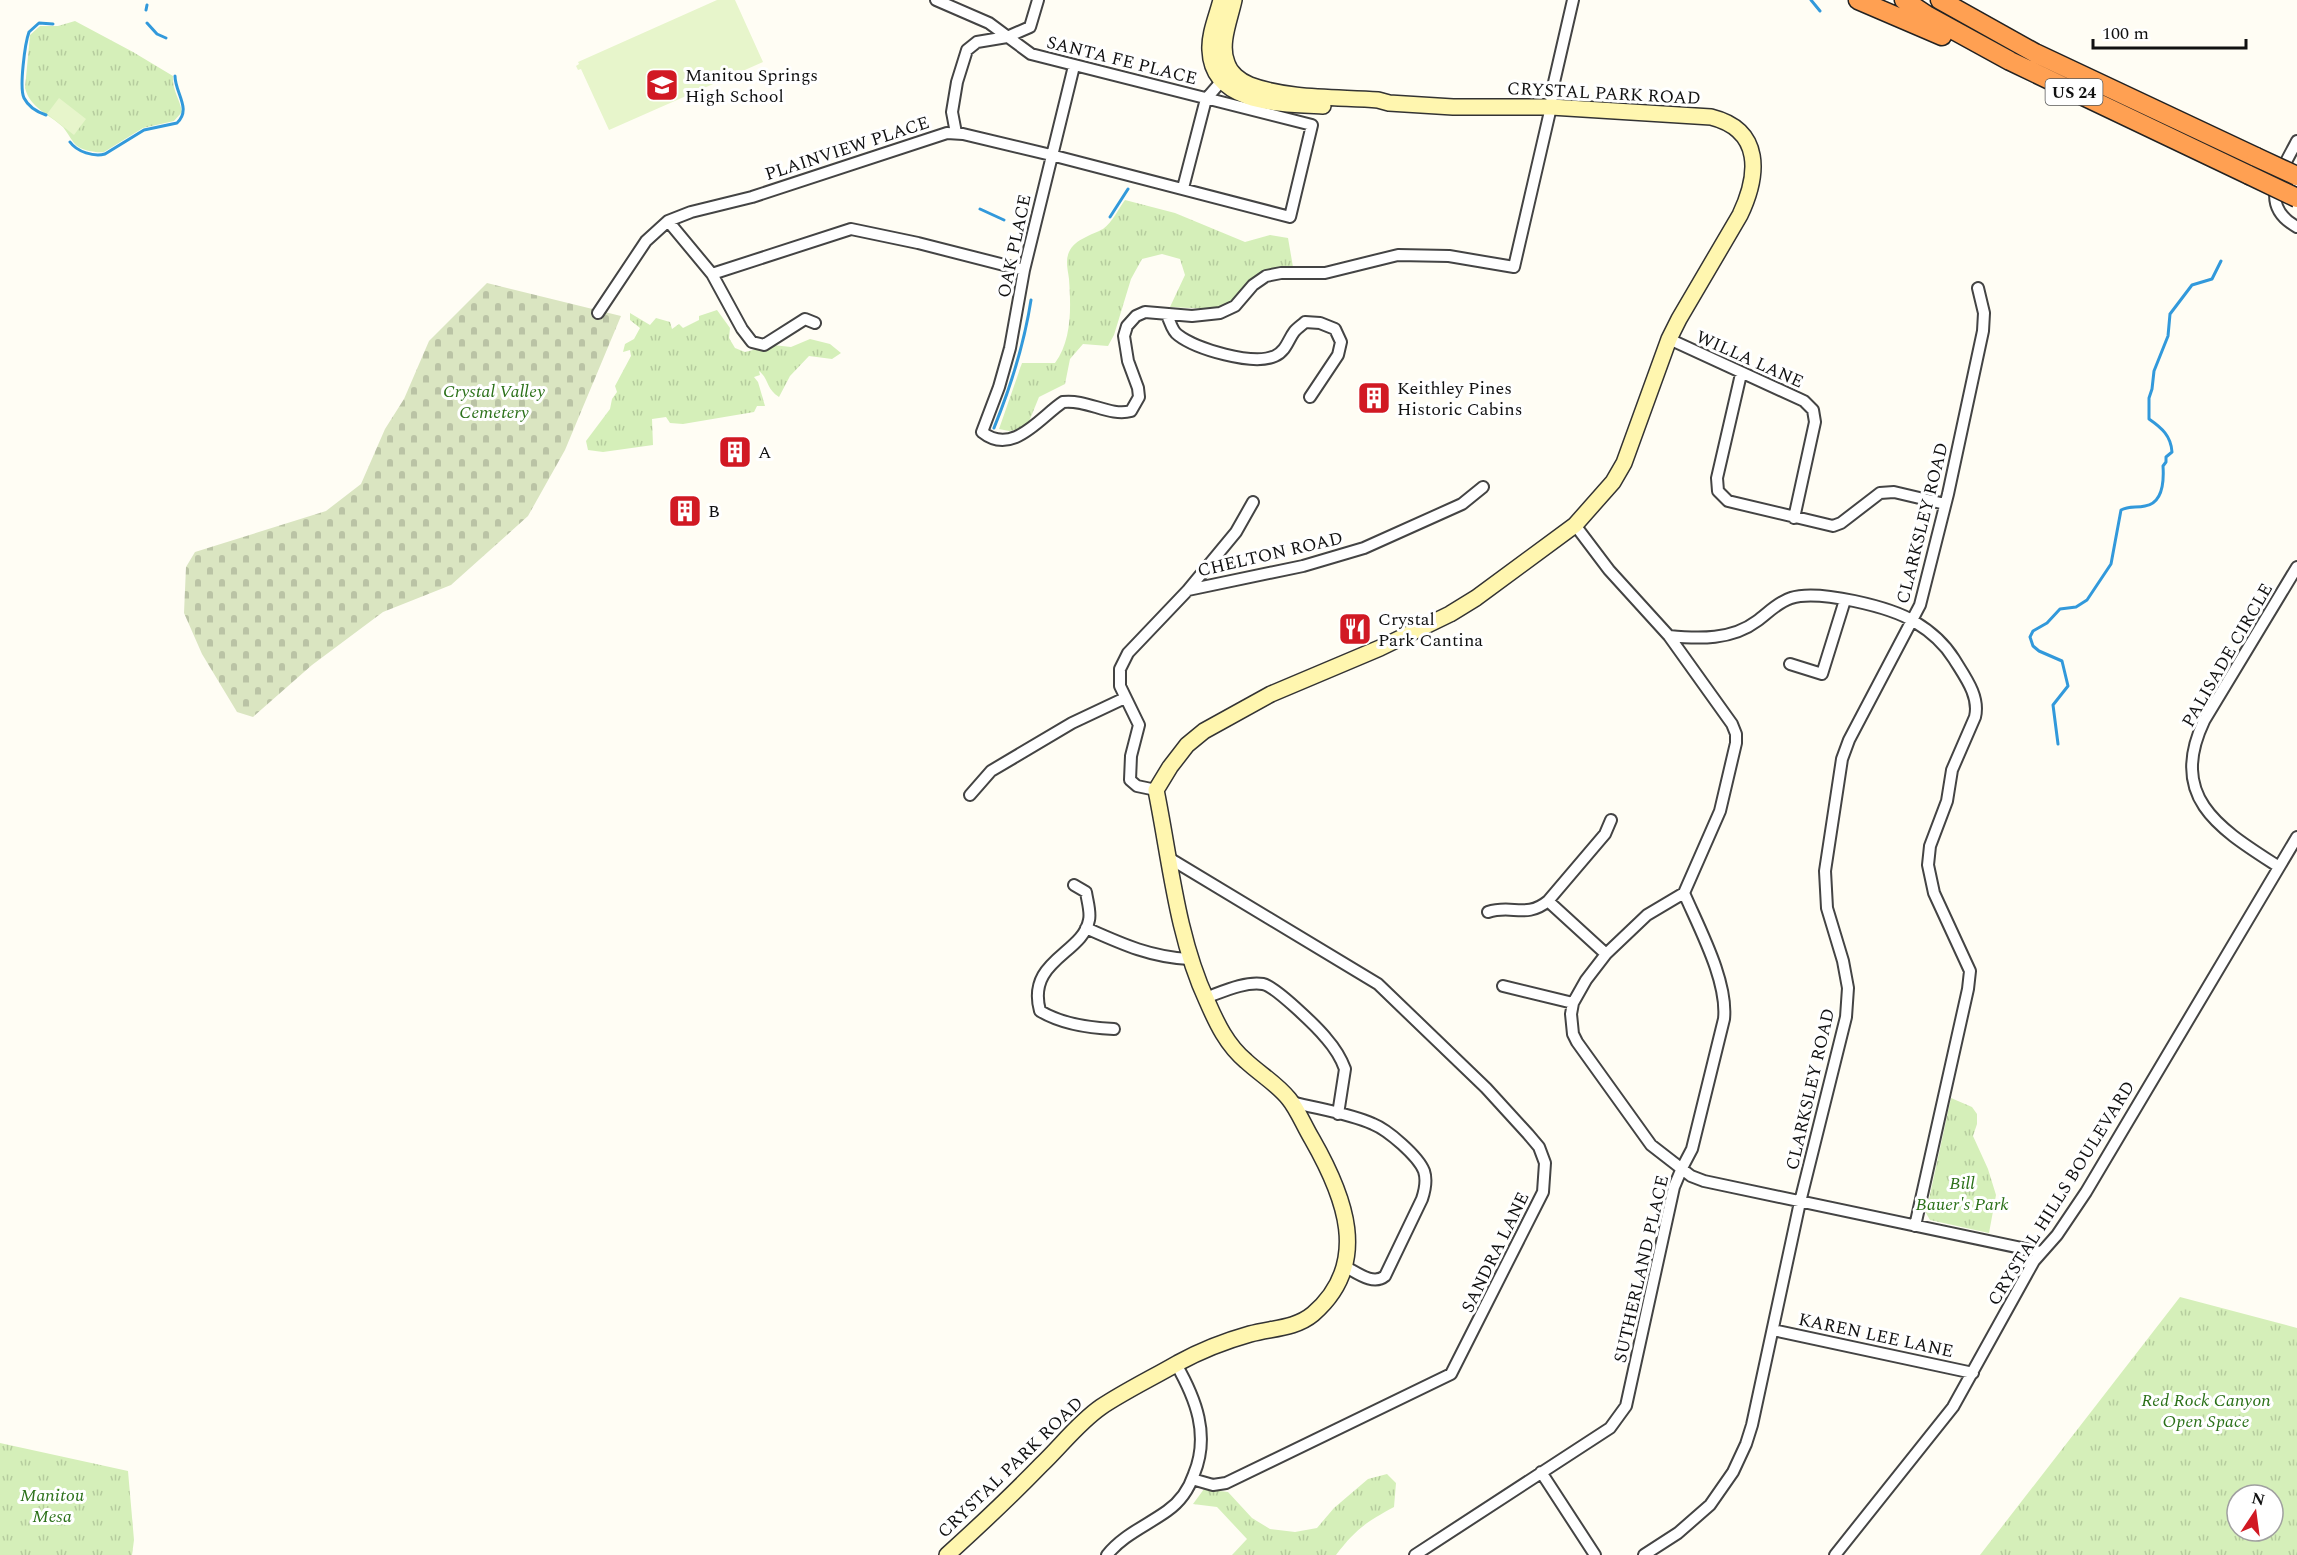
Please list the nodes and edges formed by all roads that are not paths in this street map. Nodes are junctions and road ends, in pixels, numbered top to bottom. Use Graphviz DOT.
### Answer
graph roads {
  1 [pos="936,0"];
  2 [pos="1038,0"];
  3 [pos="1221,0"];
  4 [pos="1234,0"];
  5 [pos="1573,0"];
  6 [pos="1858,0"];
  7 [pos="1904,0"];
  8 [pos="1940,0"];
  9 [pos="1007,37"];
  10 [pos="1074,66"];
  11 [pos="1226,76"];
  12 [pos="1206,99"];
  13 [pos="2096,103"];
  14 [pos="1551,107"];
  15 [pos="956,133"];
  16 [pos="2297,141"];
  17 [pos="1051,154"];
  18 [pos="2297,176"];
  19 [pos="1183,189"];
  20 [pos="2297,198"];
  21 [pos="1290,217"];
  22 [pos="668,221"];
  23 [pos="2297,227"];
  24 [pos="1024,270"];
  25 [pos="712,274"];
  26 [pos="1978,288"];
  27 [pos="597,313"];
  28 [pos="1167,315"];
  29 [pos="815,323"];
  30 [pos="1669,339"];
  31 [pos="1741,374"];
  32 [pos="1310,397"];
  33 [pos="1483,487"];
  34 [pos="1253,502"];
  35 [pos="1944,504"];
  36 [pos="1794,518"];
  37 [pos="1575,525"];
  38 [pos="2297,567"];
  39 [pos="1188,590"];
  40 [pos="1845,600"];
  41 [pos="1914,621"];
  42 [pos="1670,636"];
  43 [pos="1790,664"];
  44 [pos="1125,698"];
  45 [pos="1156,790"];
  46 [pos="970,795"];
  47 [pos="1611,820"];
  48 [pos="2297,837"];
  49 [pos="1169,858"];
  50 [pos="2279,867"];
  51 [pos="1074,885"];
  52 [pos="1684,893"];
  53 [pos="1548,901"];
  54 [pos="1488,912"];
  55 [pos="1086,928"];
  56 [pos="1606,954"];
  57 [pos="1189,959"];
  58 [pos="1503,986"];
  59 [pos="1205,998"];
  60 [pos="1573,1003"];
  61 [pos="1114,1029"];
  62 [pos="1292,1102"];
  63 [pos="1338,1114"];
  64 [pos="1682,1168"];
  65 [pos="1800,1202"];
  66 [pos="1915,1226"];
  67 [pos="2040,1252"];
  68 [pos="1344,1266"];
  69 [pos="1773,1330"];
  70 [pos="1176,1364"];
  71 [pos="1973,1373"];
  72 [pos="1541,1472"];
  73 [pos="1192,1479"];
  74 [pos="947,1555"];
  75 [pos="1107,1555"];
  76 [pos="1415,1555"];
  77 [pos="1595,1555"];
  78 [pos="1644,1555"];
  79 [pos="1835,1555"];
  1 -- 9 [label="street, SANTA FE PLACE"];
  2 -- 9 [label="street"];
  3 -- 11 [label="street"];
  4 -- 11 [label="street"];
  5 -- 14 [label="street"];
  6 -- 13 [label="highway"];
  7 -- 13 [label="highway, US 24"];
  8 -- 18 [label="highway, US 24, bridge"];
  9 -- 10 [label="street, SANTA FE PLACE"];
  9 -- 15 [label="street"];
  10 -- 12 [label="street, SANTA FE PLACE"];
  10 -- 17 [label="street, OAK PLACE"];
  11 -- 12 [label="street"];
  11 -- 14 [label="street, CRYSTAL PARK ROAD"];
  12 -- 19 [label="street"];
  12 -- 21 [label="street, SANTA FE PLACE"];
  13 -- 20 [label="highway, US 24, bridge"];
  14 -- 28 [label="street"];
  14 -- 30 [label="street, CRYSTAL PARK ROAD"];
  15 -- 17 [label="street, PLAINVIEW PLACE"];
  15 -- 22 [label="street, PLAINVIEW PLACE"];
  16 -- 23 [label="street"];
  17 -- 19 [label="street, PLAINVIEW PLACE"];
  17 -- 24 [label="street, OAK PLACE"];
  19 -- 21 [label="street, PLAINVIEW PLACE"];
  22 -- 25 [label="street"];
  22 -- 27 [label="street, PLAINVIEW PLACE"];
  24 -- 25 [label="street"];
  24 -- 28 [label="street, OAK PLACE"];
  25 -- 29 [label="street"];
  26 -- 35 [label="street, CLARKSLEY ROAD"];
  28 -- 32 [label="street"];
  30 -- 31 [label="street, WILLA LANE"];
  30 -- 37 [label="street, CRYSTAL PARK ROAD"];
  31 -- 36 [label="street, WILLA LANE"];
  31 -- 36 [label="street"];
  33 -- 39 [label="street, CHELTON ROAD"];
  34 -- 39 [label="street"];
  35 -- 36 [label="street"];
  35 -- 41 [label="street, CLARKSLEY ROAD"];
  37 -- 42 [label="street"];
  37 -- 45 [label="street, CRYSTAL PARK ROAD"];
  38 -- 50 [label="street, PALISADE CIRCLE"];
  39 -- 44 [label="street, CHELTON ROAD"];
  40 -- 41 [label="street"];
  40 -- 42 [label="street"];
  40 -- 43 [label="street"];
  41 -- 65 [label="street, CLARKSLEY ROAD"];
  41 -- 66 [label="street"];
  42 -- 52 [label="street"];
  44 -- 45 [label="street, CHELTON ROAD"];
  44 -- 46 [label="street"];
  45 -- 49 [label="street, CRYSTAL PARK ROAD"];
  47 -- 53 [label="street"];
  48 -- 50 [label="street, CRYSTAL HILLS BOULEVARD"];
  49 -- 57 [label="street, CRYSTAL PARK ROAD"];
  49 -- 73 [label="street, SANDRA LANE"];
  50 -- 67 [label="street, CRYSTAL HILLS BOULEVARD"];
  51 -- 55 [label="street"];
  52 -- 56 [label="street"];
  52 -- 64 [label="street, SUTHERLAND PLACE"];
  53 -- 54 [label="street"];
  53 -- 56 [label="street"];
  55 -- 57 [label="street"];
  55 -- 61 [label="street"];
  56 -- 60 [label="street"];
  57 -- 59 [label="street, CRYSTAL PARK ROAD"];
  58 -- 60 [label="street"];
  59 -- 62 [label="street, CRYSTAL PARK ROAD"];
  59 -- 63 [label="street"];
  60 -- 64 [label="street"];
  62 -- 63 [label="street"];
  62 -- 68 [label="street, CRYSTAL PARK ROAD"];
  63 -- 68 [label="street"];
  64 -- 65 [label="street"];
  64 -- 72 [label="street, SUTHERLAND PLACE"];
  65 -- 66 [label="street"];
  65 -- 69 [label="street, CLARKSLEY ROAD"];
  66 -- 67 [label="street"];
  67 -- 71 [label="street, CRYSTAL HILLS BOULEVARD"];
  68 -- 70 [label="street, CRYSTAL PARK ROAD"];
  69 -- 71 [label="street, KAREN LEE LANE"];
  69 -- 78 [label="street, CLARKSLEY ROAD"];
  70 -- 73 [label="street"];
  70 -- 74 [label="street, CRYSTAL PARK ROAD"];
  71 -- 79 [label="street, CRYSTAL HILLS BOULEVARD"];
  72 -- 76 [label="street, SUTHERLAND PLACE"];
  72 -- 77 [label="street"];
  73 -- 75 [label="street"];
}
